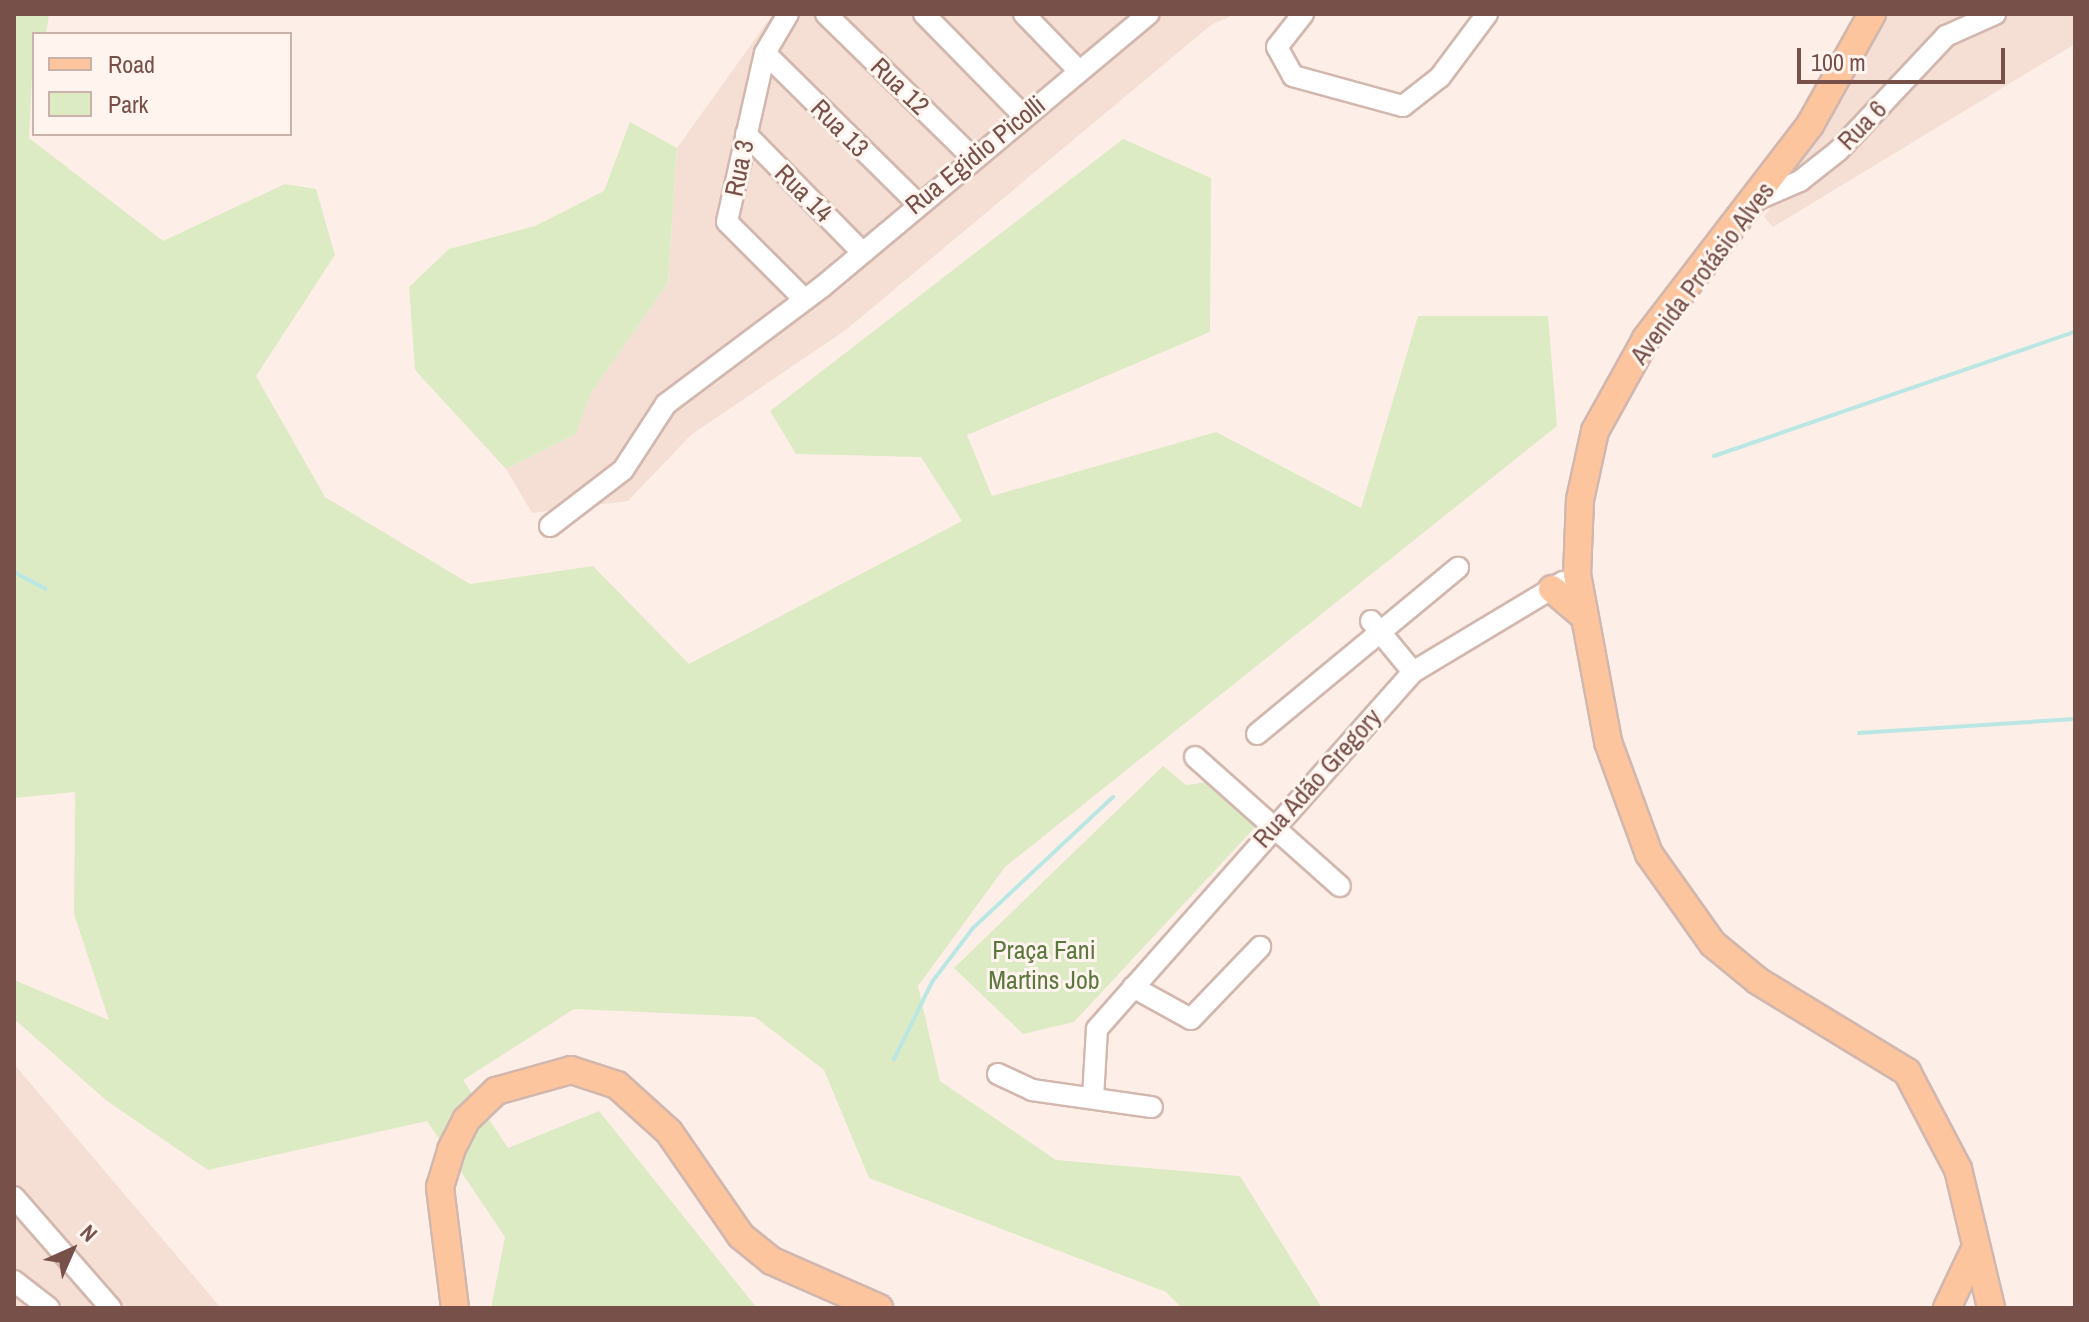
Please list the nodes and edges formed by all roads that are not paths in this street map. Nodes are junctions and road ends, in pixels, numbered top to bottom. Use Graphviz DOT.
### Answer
graph roads {
  1 [pos="788,14"];
  2 [pos="826,14"];
  3 [pos="924,14"];
  4 [pos="1024,14"];
  5 [pos="1303,14"];
  6 [pos="1487,14"];
  7 [pos="1872,14"];
  8 [pos="1995,14"];
  9 [pos="1136,18"];
  10 [pos="765,53"];
  11 [pos="1078,70"];
  12 [pos="1023,115"];
  13 [pos="746,134"];
  14 [pos="973,158"];
  15 [pos="1758,199"];
  16 [pos="916,202"];
  17 [pos="862,252"];
  18 [pos="803,298"];
  19 [pos="550,526"];
  20 [pos="1458,568"];
  21 [pos="1577,574"];
  22 [pos="1552,589"];
  23 [pos="1584,616"];
  24 [pos="1374,625"];
  25 [pos="1413,672"];
  26 [pos="1257,734"];
  27 [pos="1195,757"];
  28 [pos="1275,825"];
  29 [pos="1340,886"];
  30 [pos="1260,947"];
  31 [pos="1133,987"];
  32 [pos="998,1074"];
  33 [pos="1093,1098"];
  34 [pos="1152,1107"];
  35 [pos="14,1197"];
  36 [pos="1976,1247"];
  37 [pos="14,1281"];
  38 [pos="851,1303"];
  39 [pos="1987,1306"];
  40 [pos="49,1308"];
  41 [pos="111,1308"];
  42 [pos="455,1308"];
  43 [pos="879,1308"];
  44 [pos="1950,1308"];
  1 -- 10 [label="street, Rua 3"];
  2 -- 14 [label="street, Rua 12"];
  3 -- 12 [label="street"];
  4 -- 11 [label="street"];
  5 -- 6 [label="street"];
  7 -- 15 [label="main road, Avenida Protásio Alves"];
  8 -- 15 [label="street, Rua 6"];
  9 -- 11 [label="street, Rua Egidio Picolli"];
  10 -- 13 [label="street, Rua 3"];
  10 -- 16 [label="street, Rua 13"];
  11 -- 12 [label="street, Rua Egidio Picolli"];
  12 -- 14 [label="street, Rua Egidio Picolli"];
  13 -- 17 [label="street, Rua 14"];
  13 -- 18 [label="street, Rua 3"];
  14 -- 16 [label="street, Rua Egidio Picolli"];
  15 -- 21 [label="main road, Avenida Protásio Alves"];
  16 -- 17 [label="street, Rua Egidio Picolli"];
  17 -- 18 [label="street, Rua Egidio Picolli"];
  18 -- 19 [label="street, Rua Egidio Picolli"];
  20 -- 24 [label="street"];
  21 -- 22 [label="street, Rua Adão Gregory"];
  21 -- 23 [label="main road, Avenida Protásio Alves"];
  22 -- 23 [label="main road"];
  22 -- 25 [label="street, Rua Adão Gregory"];
  23 -- 36 [label="main road, Avenida Protásio Alves"];
  24 -- 25 [label="street"];
  24 -- 26 [label="street"];
  25 -- 28 [label="street, Rua Adão Gregory"];
  27 -- 28 [label="street"];
  28 -- 29 [label="street"];
  28 -- 31 [label="street, Rua Adão Gregory"];
  30 -- 31 [label="street"];
  31 -- 33 [label="street, Rua Adão Gregory"];
  32 -- 33 [label="street"];
  33 -- 34 [label="street"];
  35 -- 41 [label="street"];
  36 -- 39 [label="main road, Avenida Protásio Alves"];
  36 -- 44 [label="main road"];
  37 -- 40 [label="street"];
  38 -- 42 [label="main road"];
  38 -- 43 [label="main road"];
  39 -- 44 [label="main road"];
}
